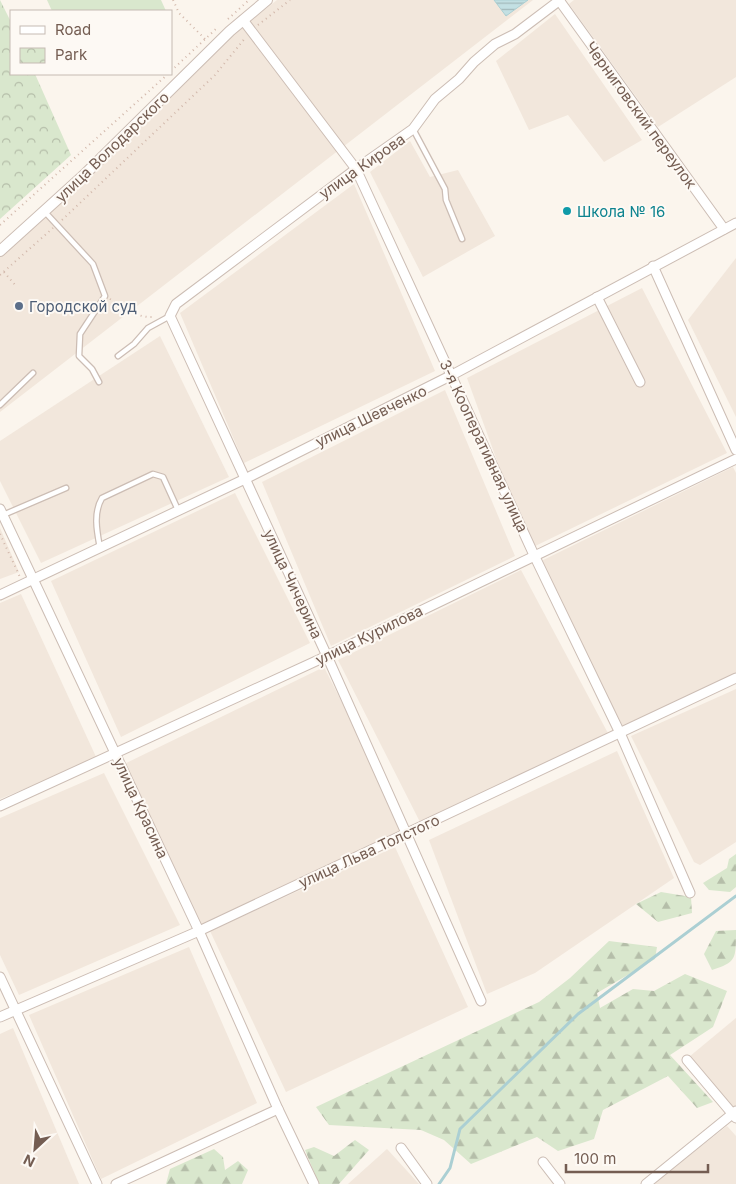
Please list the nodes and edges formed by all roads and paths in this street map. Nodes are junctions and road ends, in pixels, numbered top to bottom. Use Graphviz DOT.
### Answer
graph roads {
  1 [pos="173,0"];
  2 [pos="267,0"];
  3 [pos="290,0"];
  4 [pos="560,0"];
  5 [pos="243,20"];
  6 [pos="252,30"];
  7 [pos="172,70"];
  8 [pos="167,75"];
  9 [pos="413,129"];
  10 [pos="356,169"];
  11 [pos="45,212"];
  12 [pos="736,223"];
  13 [pos="0,225"];
  14 [pos="56,225"];
  15 [pos="724,229"];
  16 [pos="462,239"];
  17 [pos="0,251"];
  18 [pos="653,266"];
  19 [pos="4,272"];
  20 [pos="0,274"];
  21 [pos="16,286"];
  22 [pos="105,296"];
  23 [pos="597,297"];
  24 [pos="170,316"];
  25 [pos="154,317"];
  26 [pos="118,356"];
  27 [pos="33,373"];
  28 [pos="452,375"];
  29 [pos="99,382"];
  30 [pos="640,382"];
  31 [pos="0,405"];
  32 [pos="736,450"];
  33 [pos="736,459"];
  34 [pos="245,478"];
  35 [pos="66,488"];
  36 [pos="178,510"];
  37 [pos="1,512"];
  38 [pos="0,534"];
  39 [pos="100,548"];
  40 [pos="534,555"];
  41 [pos="34,580"];
  42 [pos="23,585"];
  43 [pos="0,595"];
  44 [pos="327,656"];
  45 [pos="736,678"];
  46 [pos="620,733"];
  47 [pos="116,754"];
  48 [pos="0,806"];
  49 [pos="407,833"];
  50 [pos="690,893"];
  51 [pos="199,931"];
  52 [pos="0,977"];
  53 [pos="481,1001"];
  54 [pos="15,1010"];
  55 [pos="0,1017"];
  56 [pos="687,1060"];
  57 [pos="278,1109"];
  58 [pos="735,1114"];
  59 [pos="401,1148"];
  60 [pos="543,1162"];
  61 [pos="97,1184"];
  62 [pos="116,1184"];
  63 [pos="314,1184"];
  64 [pos="427,1184"];
  65 [pos="560,1184"];
  66 [pos="646,1184"];
  1 -- 7 [label="path"];
  2 -- 5 [label="street, улица Володарского"];
  3 -- 6 [label="path"];
  4 -- 9 [label="street, улица Кирова"];
  4 -- 15 [label="street, Черниговский переулок"];
  5 -- 6 [label="street, 3-я Кооперативная улица"];
  5 -- 11 [label="street, улица Володарского"];
  6 -- 10 [label="street, 3-я Кооперативная улица"];
  6 -- 14 [label="path"];
  8 -- 13 [label="path"];
  9 -- 10 [label="street, улица Кирова"];
  9 -- 16 [label="lane"];
  10 -- 24 [label="street, улица Кирова"];
  10 -- 28 [label="street, 3-я Кооперативная улица"];
  11 -- 14 [label="lane"];
  11 -- 17 [label="street, улица Володарского"];
  12 -- 15 [label="street, улица Шевченко"];
  14 -- 19 [label="path"];
  14 -- 22 [label="lane"];
  15 -- 18 [label="street, улица Шевченко"];
  18 -- 23 [label="street, улица Шевченко"];
  18 -- 32 [label="street"];
  19 -- 20 [label="path"];
  19 -- 21 [label="path"];
  22 -- 25 [label="path"];
  22 -- 29 [label="lane"];
  23 -- 28 [label="street, улица Шевченко"];
  23 -- 30 [label="street"];
  24 -- 26 [label="lane"];
  24 -- 34 [label="street, улица Чичерина"];
  27 -- 31 [label="lane"];
  28 -- 34 [label="street, улица Шевченко"];
  28 -- 40 [label="street, 3-я Кооперативная улица"];
  33 -- 40 [label="street, улица Курилова"];
  34 -- 36 [label="street, улица Шевченко"];
  34 -- 44 [label="street, улица Чичерина"];
  35 -- 37 [label="lane"];
  36 -- 39 [label="street, улица Шевченко"];
  36 -- 39 [label="lane"];
  37 -- 41 [label="street, улица Красина"];
  38 -- 42 [label="path"];
  39 -- 41 [label="street, улица Шевченко"];
  40 -- 44 [label="street, улица Курилова"];
  40 -- 46 [label="street, 3-я Кооперативная улица"];
  41 -- 42 [label="street, улица Шевченко"];
  41 -- 47 [label="street, улица Красина"];
  42 -- 43 [label="street, улица Шевченко"];
  44 -- 47 [label="street, улица Курилова"];
  44 -- 49 [label="street, улица Чичерина"];
  45 -- 46 [label="street, улица Льва Толстого"];
  46 -- 49 [label="street, улица Льва Толстого"];
  46 -- 50 [label="street, 3-я Кооперативная улица"];
  47 -- 48 [label="street, улица Курилова"];
  47 -- 51 [label="street, улица Красина"];
  49 -- 51 [label="street, улица Льва Толстого"];
  49 -- 53 [label="street, улица Чичерина"];
  51 -- 54 [label="street, улица Льва Толстого"];
  51 -- 57 [label="street, улица Красина"];
  52 -- 54 [label="street"];
  54 -- 55 [label="street, улица Льва Толстого"];
  54 -- 61 [label="street"];
  56 -- 58 [label="street"];
  57 -- 62 [label="street"];
  57 -- 63 [label="street, улица Красина"];
  58 -- 66 [label="street"];
  59 -- 64 [label="street"];
  60 -- 65 [label="street"];
}
